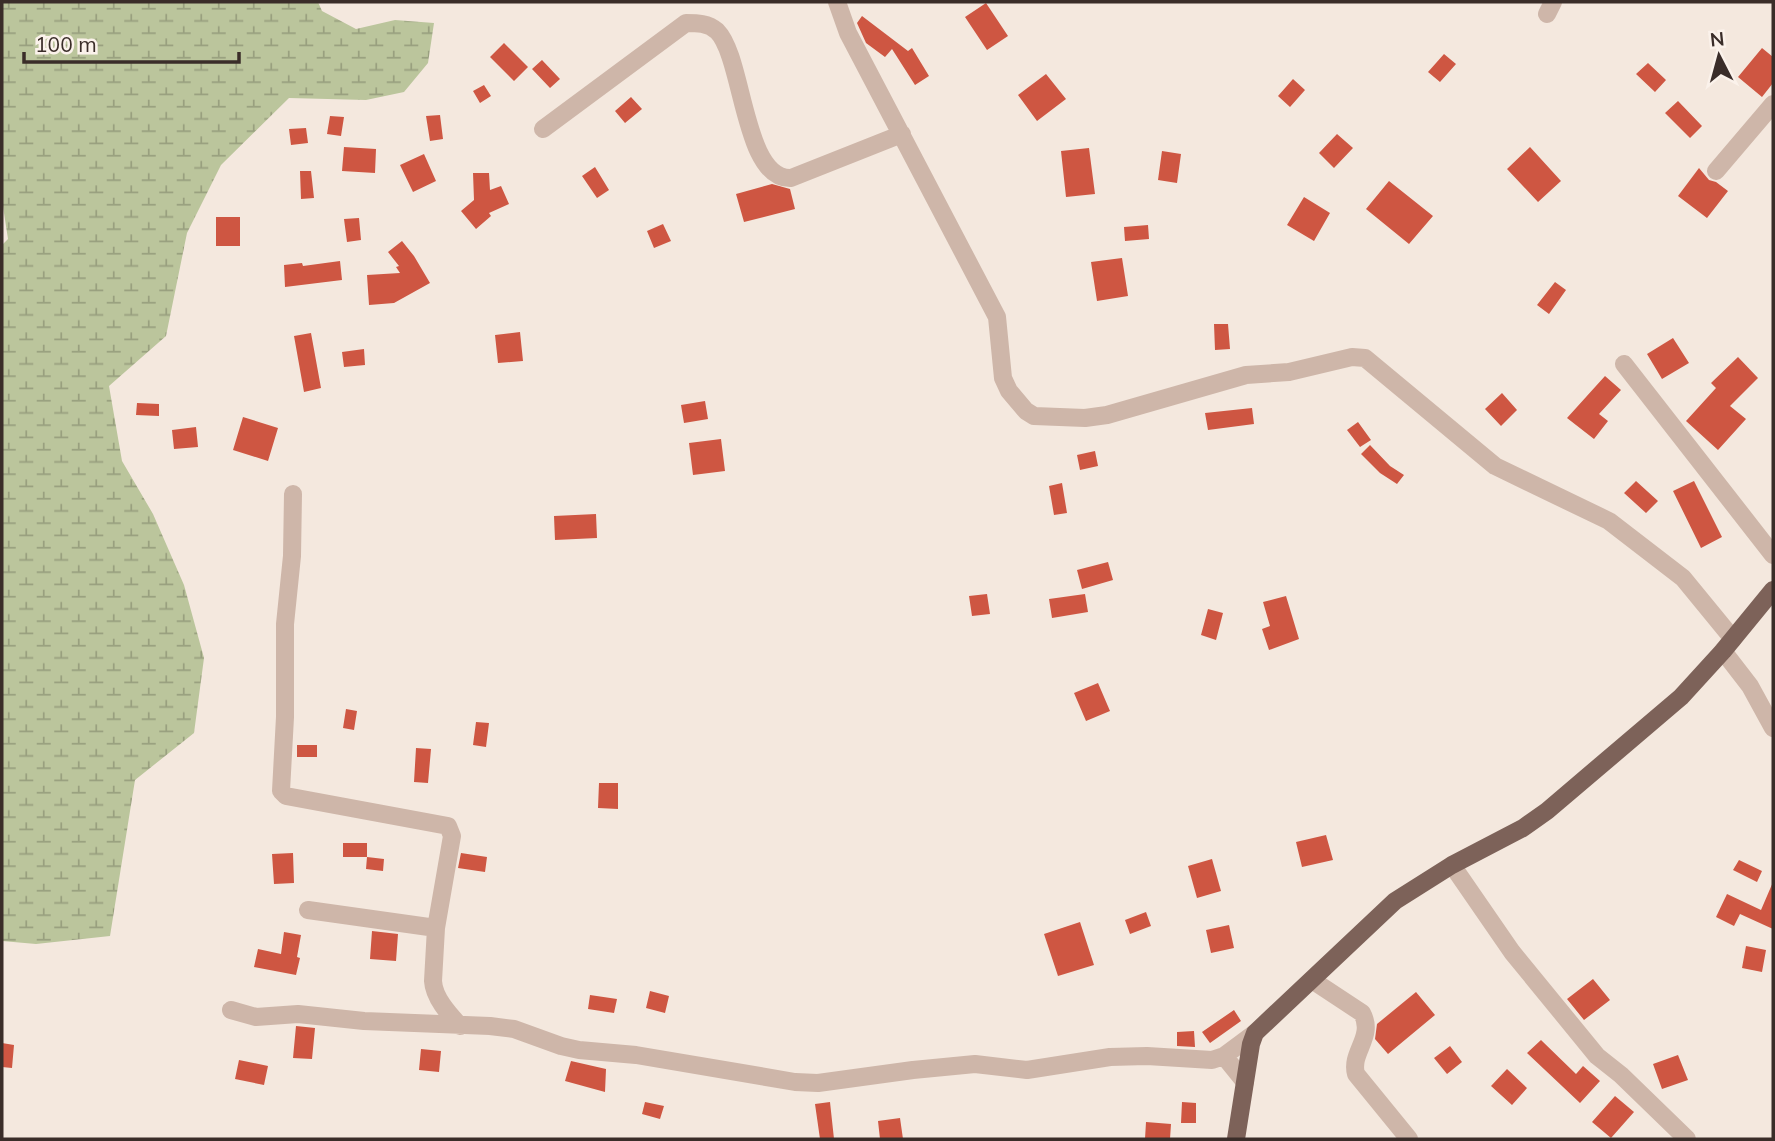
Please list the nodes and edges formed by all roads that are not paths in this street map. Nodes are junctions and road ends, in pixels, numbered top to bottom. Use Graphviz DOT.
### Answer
graph roads {
  1 [pos="837,2"];
  2 [pos="1773,104"];
  3 [pos="543,129"];
  4 [pos="902,134"];
  5 [pos="1716,171"];
  6 [pos="1624,364"];
  7 [pos="293,494"];
  8 [pos="1773,555"];
  9 [pos="1773,590"];
  10 [pos="1728,645"];
  11 [pos="1773,728"];
  12 [pos="1452,864"];
  13 [pos="308,910"];
  14 [pos="436,928"];
  15 [pos="1312,980"];
  16 [pos="231,1010"];
  17 [pos="460,1026"];
  18 [pos="1255,1033"];
  19 [pos="1224,1056"];
  20 [pos="1245,1082"];
  21 [pos="1236,1139"];
  22 [pos="1409,1139"];
  23 [pos="1687,1139"];
  1 -- 4 [label="street"];
  2 -- 5 [label="street"];
  3 -- 4 [label="street"];
  4 -- 10 [label="street"];
  6 -- 8 [label="street"];
  7 -- 14 [label="street"];
  9 -- 10 [label="main road"];
  10 -- 11 [label="street"];
  10 -- 12 [label="main road"];
  12 -- 15 [label="main road"];
  12 -- 23 [label="street"];
  13 -- 14 [label="street"];
  14 -- 17 [label="street"];
  15 -- 18 [label="main road"];
  15 -- 22 [label="street"];
  16 -- 17 [label="street"];
  17 -- 19 [label="street"];
  18 -- 19 [label="street"];
  18 -- 20 [label="main road"];
  19 -- 20 [label="street"];
  20 -- 21 [label="main road"];
}
